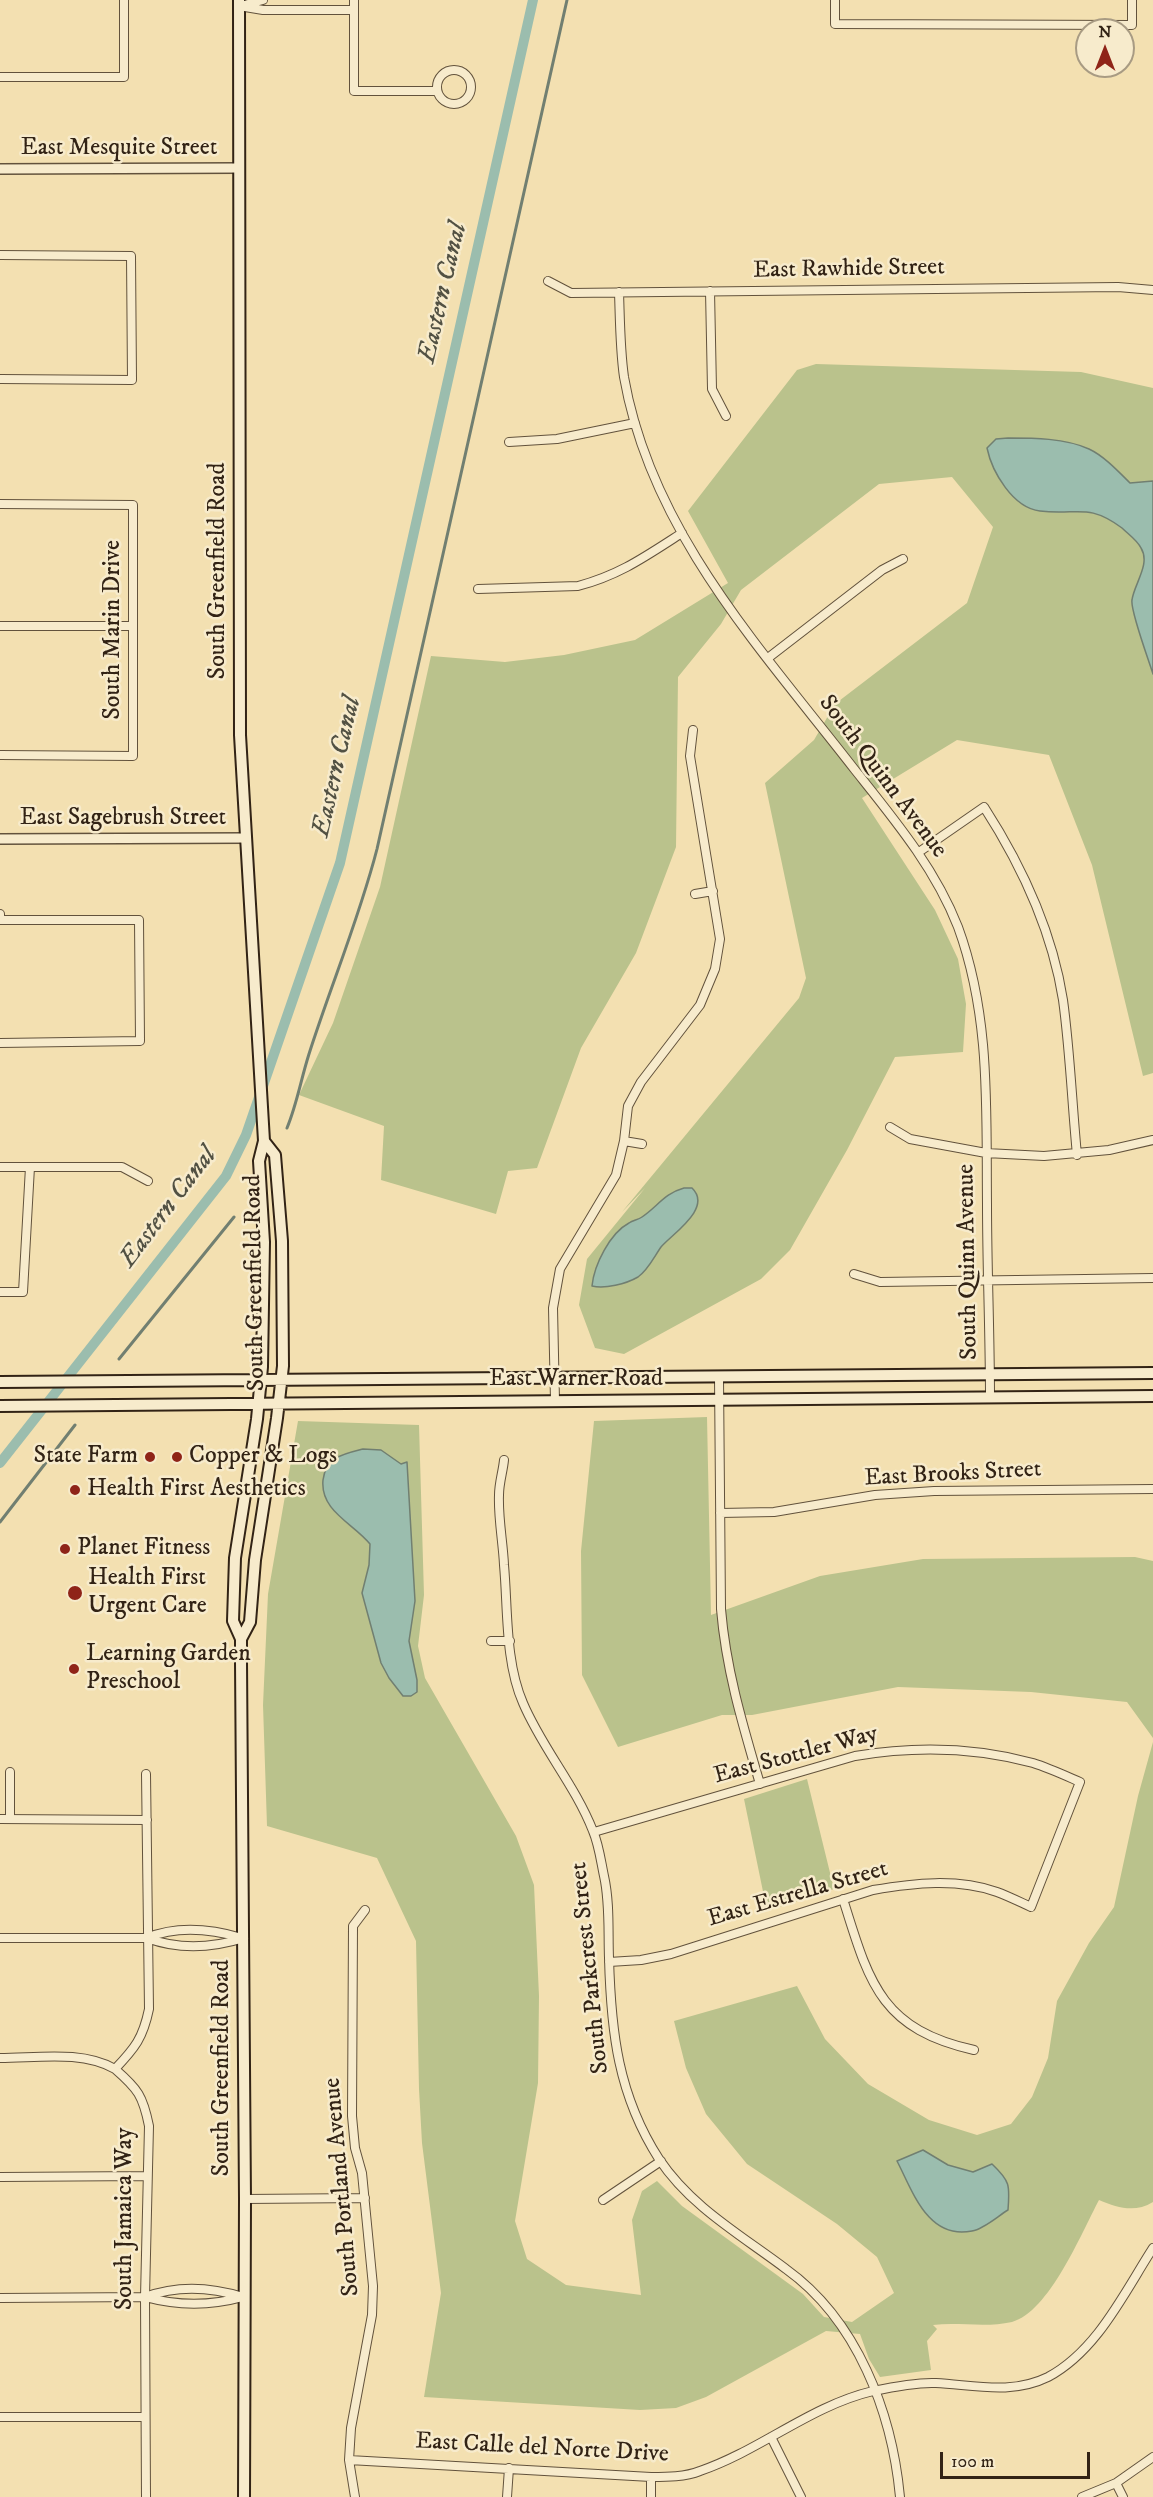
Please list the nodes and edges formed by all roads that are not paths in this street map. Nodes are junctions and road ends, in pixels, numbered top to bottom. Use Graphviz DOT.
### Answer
graph roads {
  1 [pos="124,0"];
  2 [pos="262,0"];
  3 [pos="287,0"];
  4 [pos="354,0"];
  5 [pos="835,0"];
  6 [pos="1132,0"];
  7 [pos="239,3"];
  8 [pos="354,10"];
  9 [pos="287,11"];
  10 [pos="0,77"];
  11 [pos="436,91"];
  12 [pos="238,168"];
  13 [pos="0,169"];
  14 [pos="0,255"];
  15 [pos="548,281"];
  16 [pos="1153,290"];
  17 [pos="710,291"];
  18 [pos="619,292"];
  19 [pos="0,379"];
  20 [pos="726,416"];
  21 [pos="635,423"];
  22 [pos="509,442"];
  23 [pos="0,504"];
  24 [pos="682,533"];
  25 [pos="903,559"];
  26 [pos="478,590"];
  27 [pos="0,626"];
  28 [pos="133,626"];
  29 [pos="768,658"];
  30 [pos="693,730"];
  31 [pos="0,755"];
  32 [pos="246,838"];
  33 [pos="0,839"];
  34 [pos="919,852"];
  35 [pos="712,891"];
  36 [pos="695,894"];
  37 [pos="0,915"];
  38 [pos="0,920"];
  39 [pos="0,1043"];
  40 [pos="890,1127"];
  41 [pos="624,1140"];
  42 [pos="1153,1140"];
  43 [pos="264,1141"];
  44 [pos="642,1144"];
  45 [pos="986,1153"];
  46 [pos="1077,1155"];
  47 [pos="0,1167"];
  48 [pos="30,1167"];
  49 [pos="148,1181"];
  50 [pos="854,1274"];
  51 [pos="1153,1278"];
  52 [pos="987,1280"];
  53 [pos="0,1292"];
  54 [pos="1153,1373"];
  55 [pos="990,1376"];
  56 [pos="719,1378"];
  57 [pos="555,1379"];
  58 [pos="261,1381"];
  59 [pos="281,1381"];
  60 [pos="0,1382"];
  61 [pos="1153,1396"];
  62 [pos="990,1398"];
  63 [pos="555,1401"];
  64 [pos="719,1401"];
  65 [pos="258,1404"];
  66 [pos="279,1404"];
  67 [pos="0,1406"];
  68 [pos="504,1460"];
  69 [pos="1153,1489"];
  70 [pos="720,1513"];
  71 [pos="241,1639"];
  72 [pos="491,1641"];
  73 [pos="510,1641"];
  74 [pos="10,1772"];
  75 [pos="146,1774"];
  76 [pos="760,1784"];
  77 [pos="0,1819"];
  78 [pos="10,1819"];
  79 [pos="147,1820"];
  80 [pos="594,1832"];
  81 [pos="843,1899"];
  82 [pos="1031,1908"];
  83 [pos="365,1911"];
  84 [pos="0,1938"];
  85 [pos="147,1938"];
  86 [pos="244,1938"];
  87 [pos="609,1962"];
  88 [pos="974,2050"];
  89 [pos="0,2058"];
  90 [pos="115,2069"];
  91 [pos="661,2161"];
  92 [pos="147,2176"];
  93 [pos="0,2177"];
  94 [pos="365,2198"];
  95 [pos="245,2199"];
  96 [pos="603,2200"];
  97 [pos="1153,2248"];
  98 [pos="145,2297"];
  99 [pos="243,2297"];
  100 [pos="0,2298"];
  101 [pos="874,2391"];
  102 [pos="0,2417"];
  103 [pos="145,2417"];
  104 [pos="771,2437"];
  105 [pos="1153,2457"];
  106 [pos="349,2460"];
  107 [pos="509,2468"];
  108 [pos="651,2477"];
  109 [pos="1116,2483"];
  110 [pos="146,2497"];
  111 [pos="244,2497"];
  112 [pos="355,2497"];
  113 [pos="507,2497"];
  114 [pos="651,2497"];
  115 [pos="801,2497"];
  116 [pos="900,2497"];
  117 [pos="1082,2497"];
  118 [pos="1123,2497"];
  1 -- 10 [label="street"];
  2 -- 7 [label="street"];
  3 -- 9 [label="street"];
  4 -- 8 [label="street"];
  5 -- 6 [label="street"];
  7 -- 9 [label="street"];
  7 -- 12 [label="main road, South Greenfield Road"];
  8 -- 9 [label="street"];
  8 -- 11 [label="street"];
  11 -- 11 [label="street"];
  12 -- 13 [label="street, East Mesquite Street"];
  12 -- 32 [label="main road, South Greenfield Road"];
  14 -- 19 [label="street"];
  15 -- 18 [label="street, East Rawhide Street"];
  16 -- 17 [label="street, East Rawhide Street"];
  17 -- 18 [label="street, East Rawhide Street"];
  17 -- 20 [label="street"];
  18 -- 21 [label="street, South Quinn Avenue"];
  21 -- 22 [label="street"];
  21 -- 24 [label="street, South Quinn Avenue"];
  23 -- 28 [label="street, South Marin Drive"];
  24 -- 26 [label="street"];
  24 -- 29 [label="street, South Quinn Avenue"];
  25 -- 29 [label="street"];
  27 -- 28 [label="street"];
  28 -- 31 [label="street, South Marin Drive"];
  29 -- 34 [label="street, South Quinn Avenue"];
  30 -- 35 [label="street"];
  32 -- 33 [label="street, East Sagebrush Street"];
  32 -- 43 [label="main road, South Greenfield Road"];
  34 -- 45 [label="street, South Quinn Avenue"];
  34 -- 46 [label="street"];
  35 -- 36 [label="street"];
  35 -- 41 [label="street"];
  37 -- 38 [label="street"];
  38 -- 39 [label="street"];
  40 -- 45 [label="street"];
  41 -- 44 [label="street"];
  41 -- 57 [label="street"];
  42 -- 46 [label="street"];
  43 -- 58 [label="main road, South Greenfield Road"];
  43 -- 59 [label="main road, South Greenfield Road"];
  45 -- 46 [label="street"];
  45 -- 52 [label="street, South Quinn Avenue"];
  47 -- 48 [label="street"];
  48 -- 49 [label="street"];
  48 -- 53 [label="street"];
  50 -- 52 [label="street"];
  51 -- 52 [label="street"];
  52 -- 55 [label="street, South Quinn Avenue"];
  54 -- 55 [label="main road, East Warner Road"];
  55 -- 56 [label="main road, East Warner Road"];
  55 -- 62 [label="street, South Quinn Avenue"];
  56 -- 57 [label="main road, East Warner Road"];
  56 -- 64 [label="street"];
  57 -- 59 [label="main road, East Warner Road"];
  57 -- 63 [label="street"];
  58 -- 59 [label="main road, East Warner Road"];
  58 -- 60 [label="main road, East Warner Road"];
  58 -- 65 [label="main road, South Greenfield Road"];
  59 -- 66 [label="main road, South Greenfield Road"];
  61 -- 62 [label="main road, East Warner Road"];
  62 -- 64 [label="main road, East Warner Road"];
  63 -- 64 [label="main road, East Warner Road"];
  63 -- 66 [label="main road, East Warner Road"];
  64 -- 70 [label="street"];
  65 -- 66 [label="main road, East Warner Road"];
  65 -- 67 [label="main road, East Warner Road"];
  65 -- 71 [label="main road, South Greenfield Road"];
  66 -- 71 [label="main road, South Greenfield Road"];
  68 -- 73 [label="street, South Parkcrest Street"];
  69 -- 70 [label="street, East Brooks Street"];
  70 -- 76 [label="street"];
  71 -- 86 [label="main road, South Greenfield Road"];
  72 -- 73 [label="street"];
  73 -- 80 [label="street, South Parkcrest Street"];
  74 -- 78 [label="street"];
  75 -- 79 [label="street"];
  76 -- 80 [label="street, East Stottler Way"];
  76 -- 82 [label="street, East Stottler Way"];
  77 -- 78 [label="street"];
  78 -- 79 [label="street"];
  79 -- 85 [label="street"];
  80 -- 87 [label="street, South Parkcrest Street"];
  81 -- 82 [label="street, East Estrella Street"];
  81 -- 87 [label="street, East Estrella Street"];
  81 -- 88 [label="street"];
  83 -- 94 [label="street, South Portland Avenue"];
  84 -- 85 [label="street"];
  85 -- 86 [label="street"];
  85 -- 86 [label="street"];
  85 -- 90 [label="street"];
  86 -- 95 [label="main road, South Greenfield Road"];
  87 -- 91 [label="street, South Parkcrest Street"];
  89 -- 90 [label="street"];
  90 -- 92 [label="street, South Jamaica Way"];
  91 -- 96 [label="street"];
  91 -- 101 [label="street, South Parkcrest Street"];
  92 -- 93 [label="street"];
  92 -- 98 [label="street, South Jamaica Way"];
  94 -- 95 [label="street"];
  94 -- 106 [label="street, South Portland Avenue"];
  95 -- 99 [label="main road, South Greenfield Road"];
  97 -- 101 [label="street, East Calle del Norte Drive"];
  98 -- 99 [label="street"];
  98 -- 99 [label="street"];
  98 -- 100 [label="street"];
  98 -- 103 [label="street, South Jamaica Way"];
  99 -- 111 [label="main road, South Greenfield Road"];
  101 -- 104 [label="street, East Calle del Norte Drive"];
  101 -- 116 [label="street, South Parkcrest Street"];
  102 -- 103 [label="street"];
  103 -- 110 [label="street, South Jamaica Way"];
  104 -- 108 [label="street, East Calle del Norte Drive"];
  104 -- 115 [label="street"];
  105 -- 109 [label="street"];
  106 -- 107 [label="street, East Calle del Norte Drive"];
  106 -- 112 [label="street, South Portland Avenue"];
  107 -- 108 [label="street, East Calle del Norte Drive"];
  107 -- 113 [label="street"];
  108 -- 114 [label="street"];
  109 -- 117 [label="street"];
  109 -- 118 [label="street"];
}
